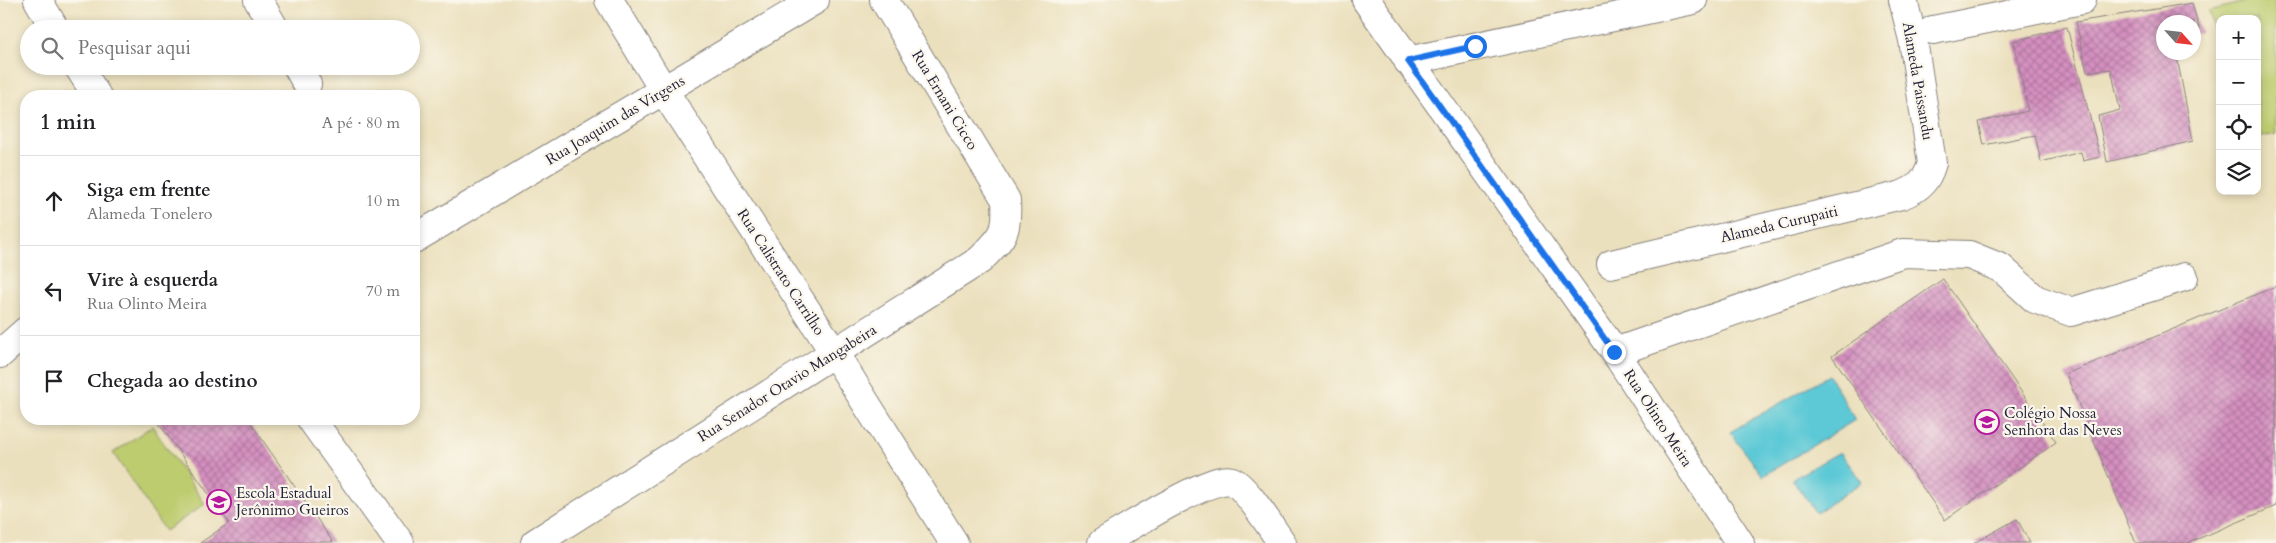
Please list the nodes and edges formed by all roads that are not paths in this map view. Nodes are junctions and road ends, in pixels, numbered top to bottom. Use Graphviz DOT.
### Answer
graph roads {
  1 [pos="38,0"];
  2 [pos="258,0"];
  3 [pos="609,0"];
  4 [pos="815,0"];
  5 [pos="884,0"];
  6 [pos="1366,0"];
  7 [pos="1903,0"];
  8 [pos="2082,0"];
  9 [pos="1685,1"];
  10 [pos="50,20"];
  11 [pos="270,20"];
  12 [pos="1933,30"];
  13 [pos="1408,61"];
  14 [pos="84,75"];
  15 [pos="93,90"];
  16 [pos="664,91"];
  17 [pos="1932,163"];
  18 [pos="1006,200"];
  19 [pos="420,235"];
  20 [pos="1610,264"];
  21 [pos="2184,277"];
  22 [pos="20,336"];
  23 [pos="1614,352"];
  24 [pos="0,354"];
  25 [pos="835,354"];
  26 [pos="315,425"];
  27 [pos="400,543"];
  28 [pos="535,543"];
  29 [pos="954,543"];
  30 [pos="1102,543"];
  31 [pos="1282,543"];
  32 [pos="1740,543"];
  1 -- 10 [label="street"];
  2 -- 11 [label="street"];
  3 -- 16 [label="street, Rua Calistrato Carrilho"];
  4 -- 16 [label="street, Rua Joaquim das Virgens"];
  5 -- 18 [label="street, Rua Ernani Cicco"];
  6 -- 13 [label="street, Rua Olinto Meira"];
  7 -- 17 [label="street, Alameda Paissandu"];
  8 -- 12 [label="street"];
  9 -- 13 [label="street"];
  13 -- 23 [label="street, Rua Olinto Meira"];
  14 -- 15 [label="street"];
  16 -- 19 [label="street, Rua Joaquim das Virgens"];
  16 -- 25 [label="street, Rua Calistrato Carrilho"];
  17 -- 20 [label="street, Alameda Curupaiti"];
  18 -- 25 [label="street, Rua Senador Otavio Mangabeira"];
  21 -- 23 [label="street"];
  22 -- 24 [label="street"];
  23 -- 32 [label="street, Rua Olinto Meira"];
  25 -- 28 [label="street, Rua Senador Otavio Mangabeira"];
  25 -- 29 [label="street, Rua Calistrato Carrilho"];
  26 -- 27 [label="street"];
  30 -- 31 [label="street"];
}
